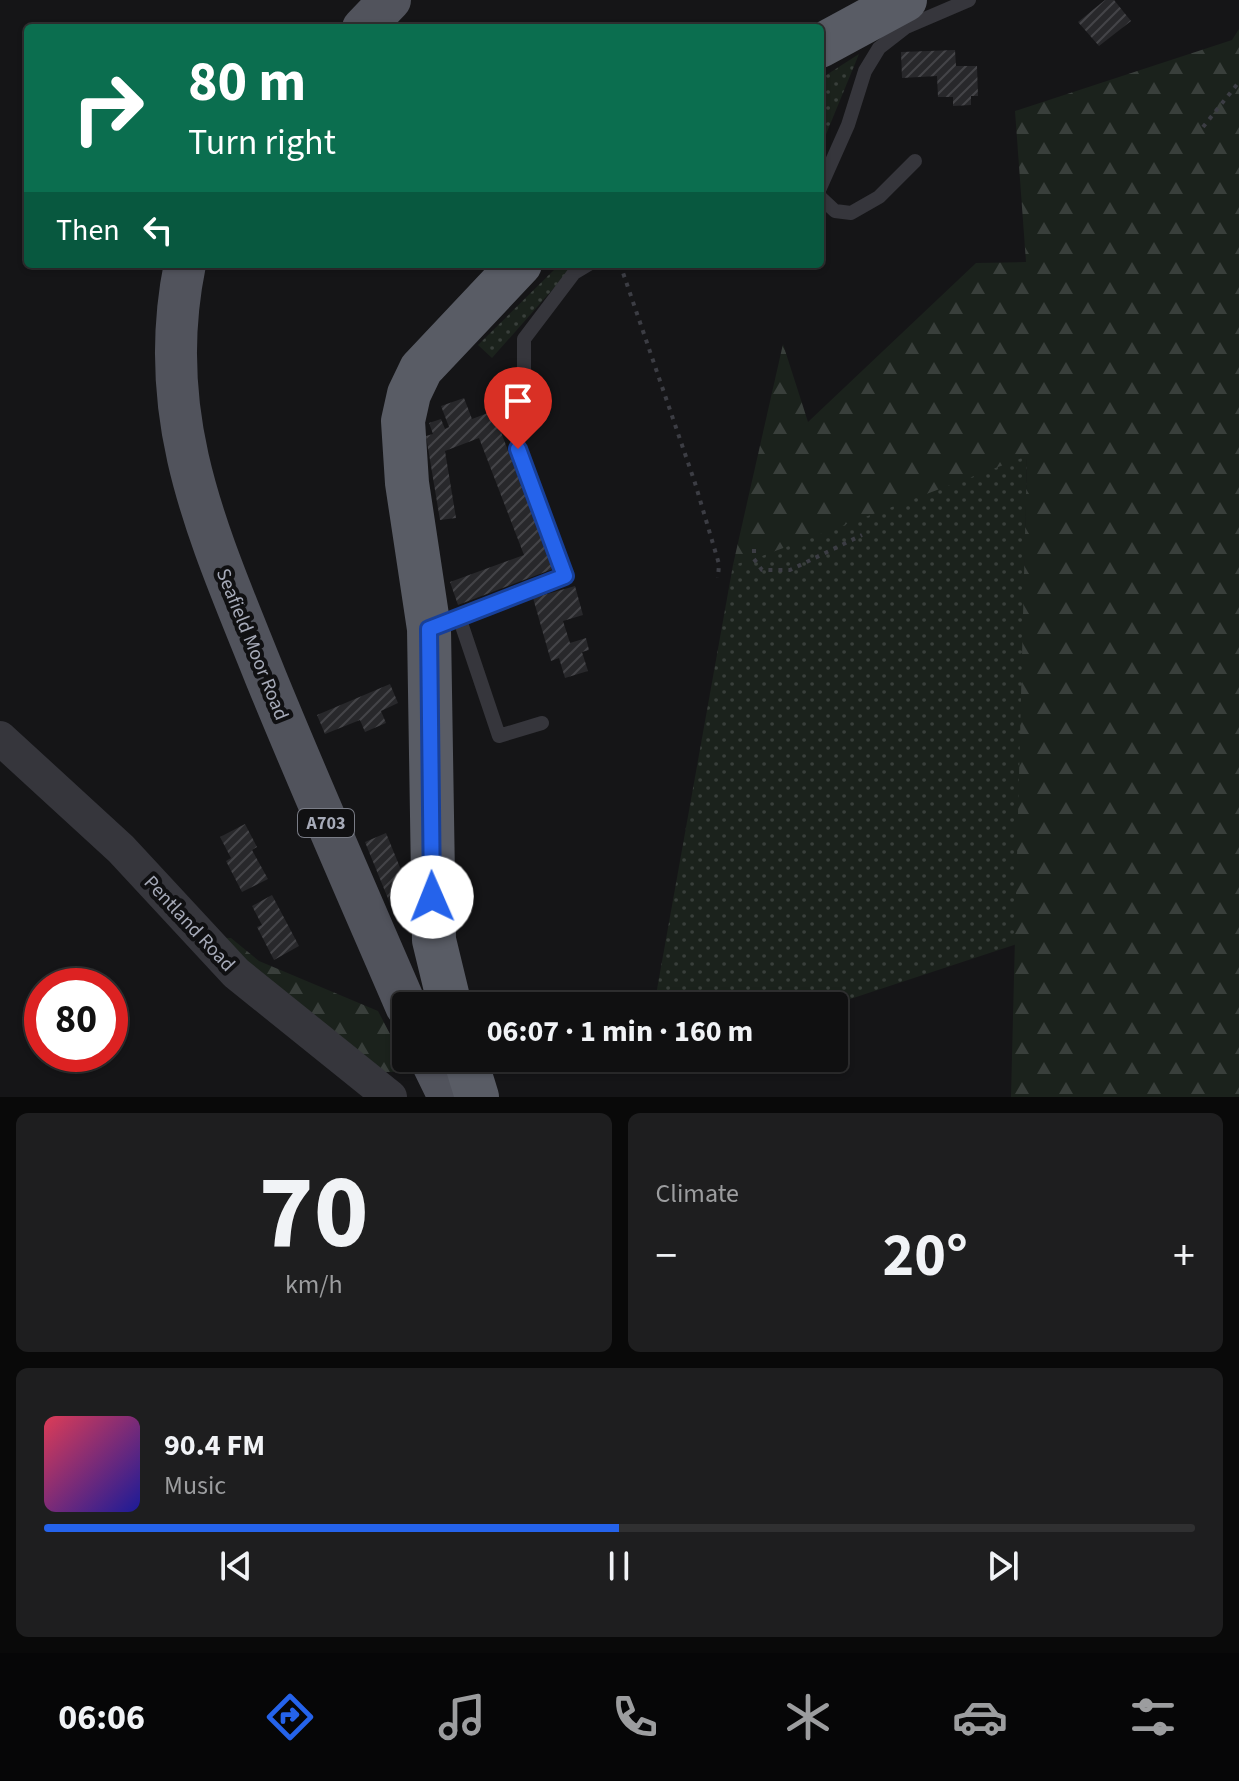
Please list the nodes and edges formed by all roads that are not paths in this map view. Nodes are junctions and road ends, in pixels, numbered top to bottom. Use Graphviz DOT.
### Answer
graph roads {
  1 [pos="390,0"];
  2 [pos="905,0"];
  3 [pos="969,0"];
  4 [pos="367,24"];
  5 [pos="824,44"];
  6 [pos="915,161"];
  7 [pos="824,179"];
  8 [pos="824,201"];
  9 [pos="184,268"];
  10 [pos="516,268"];
  11 [pos="582,268"];
  12 [pos="524,402"];
  13 [pos="518,449"];
  14 [pos="444,623"];
  15 [pos="542,723"];
  16 [pos="0,738"];
  17 [pos="400,992"];
  18 [pos="447,992"];
  19 [pos="437,1072"];
  20 [pos="469,1072"];
  21 [pos="390,1097"];
  22 [pos="449,1097"];
  23 [pos="477,1097"];
  1 -- 4 [label="main road"];
  2 -- 5 [label="highway"];
  3 -- 7 [label="lane"];
  6 -- 8 [label="lane"];
  9 -- 17 [label="main road, Seafield Moor Road / A703"];
  10 -- 14 [label="highway"];
  11 -- 12 [label="lane"];
  13 -- 14 [label="lane"];
  14 -- 15 [label="lane"];
  14 -- 18 [label="highway"];
  16 -- 21 [label="street, Pentland Road"];
  19 -- 22 [label="main road"];
  20 -- 23 [label="highway"];
}
